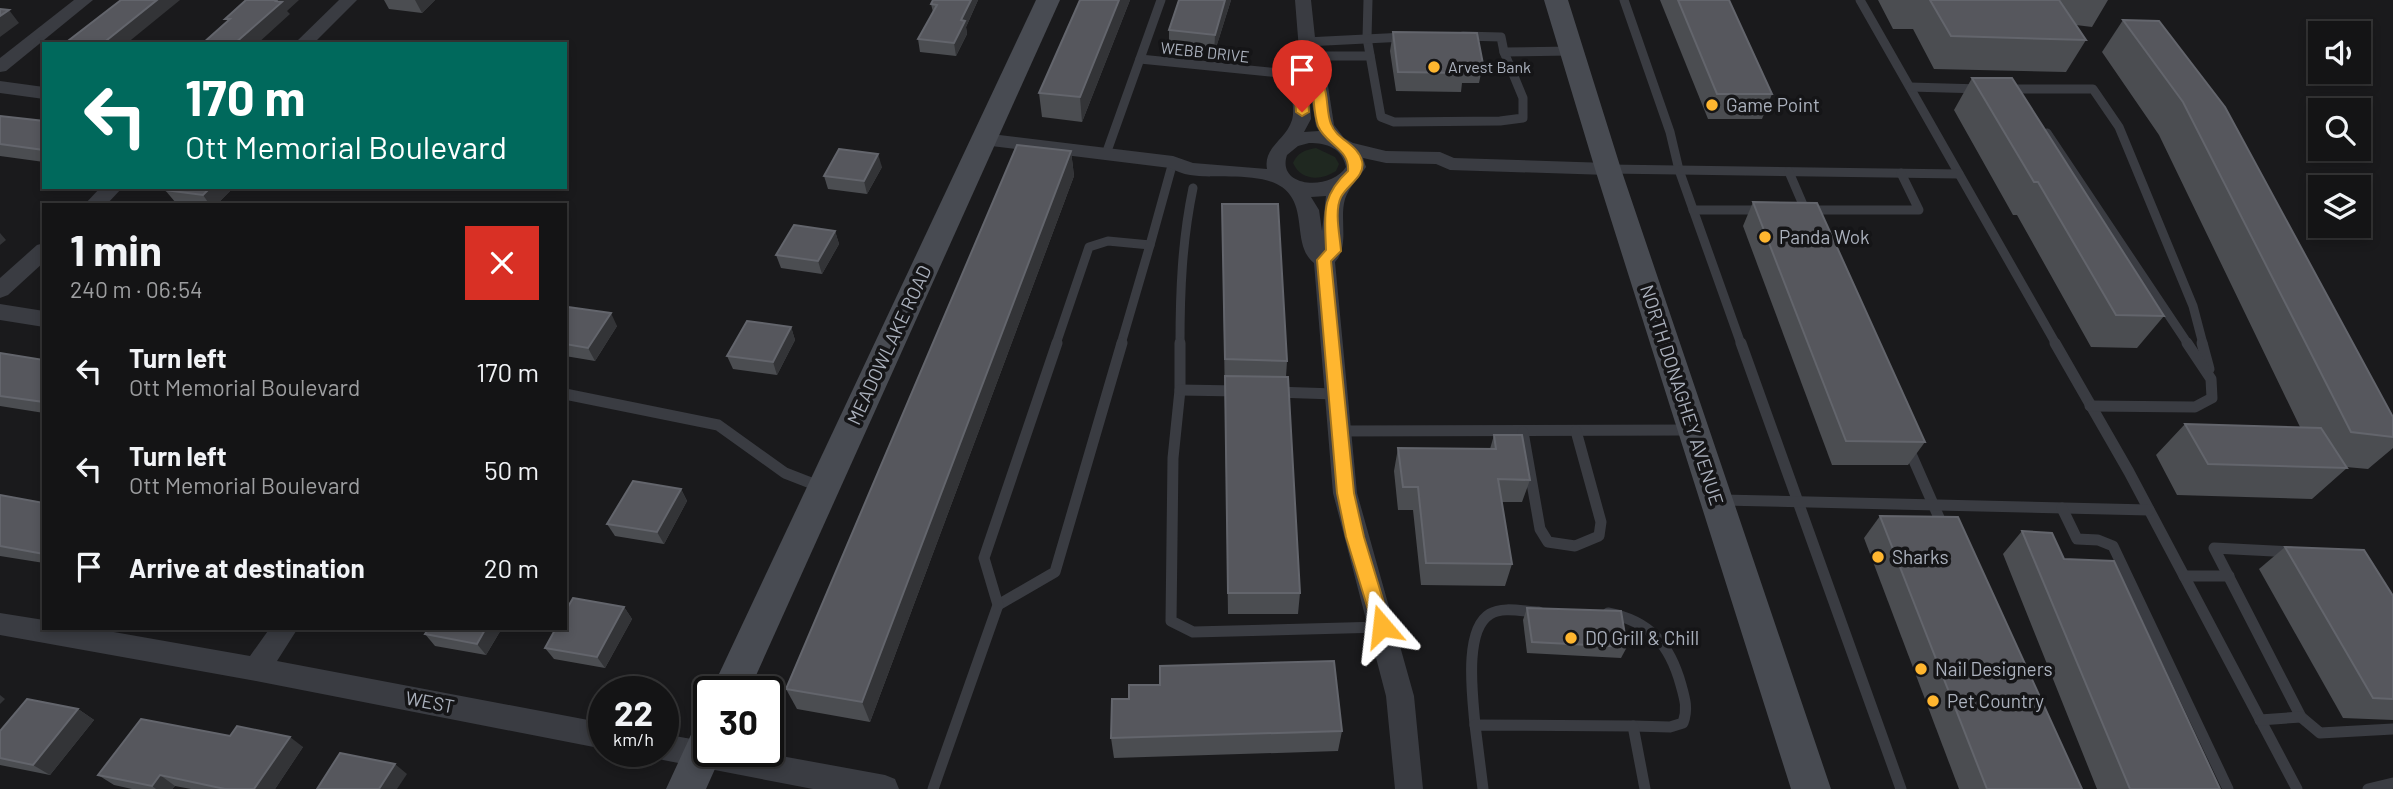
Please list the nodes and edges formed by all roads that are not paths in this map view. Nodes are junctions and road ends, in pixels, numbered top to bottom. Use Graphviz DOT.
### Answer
graph roads {
  1 [pos="85,0"];
  2 [pos="349,0"];
  3 [pos="1048,0"];
  4 [pos="1161,0"];
  5 [pos="1303,0"];
  6 [pos="1368,0"];
  7 [pos="1556,0"];
  8 [pos="1624,0"];
  9 [pos="1860,0"];
  10 [pos="1456,36"];
  11 [pos="1418,37"];
  12 [pos="1367,38"];
  13 [pos="305,42"];
  14 [pos="1307,49"];
  15 [pos="1571,51"];
  16 [pos="1504,52"];
  17 [pos="1370,56"];
  18 [pos="1140,60"];
  19 [pos="0,66"];
  20 [pos="1310,76"];
  21 [pos="1910,87"];
  22 [pos="0,88"];
  23 [pos="1991,89"];
  24 [pos="2004,89"];
  25 [pos="2018,89"];
  26 [pos="42,93"];
  27 [pos="2026,101"];
  28 [pos="2041,124"];
  29 [pos="984,139"];
  30 [pos="1285,145"];
  31 [pos="1342,145"];
  32 [pos="1106,154"];
  33 [pos="1173,162"];
  34 [pos="1450,164"];
  35 [pos="1608,169"];
  36 [pos="1679,170"];
  37 [pos="1789,172"];
  38 [pos="1901,173"];
  39 [pos="1959,174"];
  40 [pos="1346,181"];
  41 [pos="1290,183"];
  42 [pos="1194,188"];
  43 [pos="111,189"];
  44 [pos="96,203"];
  45 [pos="1777,210"];
  46 [pos="1791,210"];
  47 [pos="1805,210"];
  48 [pos="1693,211"];
  49 [pos="1811,223"];
  50 [pos="1150,245"];
  51 [pos="42,252"];
  52 [pos="1324,260"];
  53 [pos="0,289"];
  54 [pos="0,312"];
  55 [pos="42,319"];
  56 [pos="2211,379"];
  57 [pos="1180,390"];
  58 [pos="1250,392"];
  59 [pos="1264,392"];
  60 [pos="567,394"];
  61 [pos="1335,394"];
  62 [pos="2091,405"];
  63 [pos="1693,430"];
  64 [pos="1338,431"];
  65 [pos="1576,431"];
  66 [pos="1523,432"];
  67 [pos="1905,441"];
  68 [pos="823,488"];
  69 [pos="1716,500"];
  70 [pos="1796,502"];
  71 [pos="1933,505"];
  72 [pos="2062,508"];
  73 [pos="2149,510"];
  74 [pos="1949,542"];
  75 [pos="2307,553"];
  76 [pos="2184,576"];
  77 [pos="2229,576"];
  78 [pos="998,605"];
  79 [pos="1556,612"];
  80 [pos="1596,613"];
  81 [pos="0,624"];
  82 [pos="1382,626"];
  83 [pos="284,630"];
  84 [pos="256,669"];
  85 [pos="737,676"];
  86 [pos="2301,717"];
  87 [pos="2260,720"];
  88 [pos="1475,725"];
  89 [pos="1633,726"];
  90 [pos="2393,729"];
  91 [pos="588,733"];
  92 [pos="784,765"];
  93 [pos="696,767"];
  94 [pos="2393,783"];
  95 [pos="686,789"];
  96 [pos="885,789"];
  97 [pos="933,789"];
  98 [pos="1409,789"];
  99 [pos="1483,789"];
  100 [pos="1645,789"];
  101 [pos="1811,789"];
  102 [pos="1901,789"];
  103 [pos="2228,789"];
  104 [pos="2297,789"];
  105 [pos="2368,789"];
  1 -- 19 [label="street"];
  2 -- 13 [label="street"];
  3 -- 29 [label="street, MEADOWLAKE ROAD"];
  4 -- 18 [label="lane"];
  5 -- 14 [label="street"];
  6 -- 12 [label="lane"];
  7 -- 15 [label="street, NORTH DONAGHEY AVENUE"];
  8 -- 36 [label="lane"];
  9 -- 21 [label="lane"];
  10 -- 16 [label="lane"];
  11 -- 12 [label="lane"];
  12 -- 14 [label="lane"];
  12 -- 17 [label="lane"];
  14 -- 17 [label="lane"];
  14 -- 20 [label="street"];
  15 -- 16 [label="lane"];
  15 -- 35 [label="street, NORTH DONAGHEY AVENUE"];
  16 -- 17 [label="lane"];
  18 -- 20 [label="lane, WEBB DRIVE"];
  18 -- 32 [label="lane"];
  20 -- 30 [label="street"];
  20 -- 31 [label="street"];
  21 -- 23 [label="lane"];
  21 -- 39 [label="lane"];
  22 -- 26 [label="street"];
  24 -- 25 [label="lane"];
  25 -- 27 [label="lane"];
  25 -- 56 [label="lane"];
  28 -- 56 [label="lane"];
  29 -- 32 [label="street"];
  29 -- 68 [label="street, MEADOWLAKE ROAD"];
  30 -- 31 [label="street"];
  30 -- 33 [label="street"];
  30 -- 41 [label="street"];
  31 -- 34 [label="street"];
  31 -- 40 [label="street"];
  32 -- 33 [label="street"];
  33 -- 41 [label="street"];
  33 -- 50 [label="lane"];
  34 -- 35 [label="street"];
  34 -- 40 [label="street"];
  35 -- 36 [label="lane"];
  35 -- 63 [label="street, NORTH DONAGHEY AVENUE"];
  36 -- 37 [label="lane"];
  36 -- 48 [label="lane"];
  37 -- 38 [label="lane"];
  37 -- 47 [label="lane"];
  38 -- 39 [label="lane"];
  38 -- 47 [label="lane"];
  39 -- 62 [label="lane"];
  40 -- 41 [label="street"];
  40 -- 52 [label="street"];
  41 -- 52 [label="street"];
  42 -- 57 [label="lane"];
  43 -- 44 [label="street"];
  45 -- 48 [label="lane"];
  46 -- 47 [label="lane"];
  47 -- 49 [label="lane"];
  48 -- 70 [label="lane"];
  50 -- 78 [label="lane"];
  50 -- 78 [label="lane"];
  51 -- 53 [label="street"];
  52 -- 61 [label="street"];
  54 -- 55 [label="street"];
  56 -- 62 [label="lane"];
  57 -- 58 [label="lane"];
  57 -- 82 [label="lane"];
  59 -- 61 [label="lane"];
  60 -- 68 [label="lane"];
  61 -- 64 [label="street"];
  62 -- 73 [label="lane"];
  63 -- 65 [label="lane"];
  63 -- 69 [label="street, NORTH DONAGHEY AVENUE"];
  64 -- 66 [label="lane"];
  64 -- 82 [label="street"];
  65 -- 66 [label="lane"];
  65 -- 66 [label="lane"];
  67 -- 71 [label="lane"];
  68 -- 85 [label="street, MEADOWLAKE ROAD"];
  69 -- 70 [label="lane"];
  69 -- 101 [label="street, NORTH DONAGHEY AVENUE"];
  70 -- 71 [label="lane"];
  70 -- 102 [label="lane"];
  71 -- 72 [label="lane"];
  71 -- 74 [label="lane"];
  72 -- 73 [label="lane"];
  72 -- 103 [label="lane"];
  73 -- 76 [label="lane"];
  75 -- 77 [label="lane"];
  76 -- 77 [label="lane"];
  76 -- 87 [label="lane"];
  77 -- 86 [label="lane"];
  78 -- 97 [label="lane"];
  79 -- 88 [label="lane"];
  80 -- 89 [label="lane"];
  81 -- 84 [label="street, WEST"];
  82 -- 98 [label="street"];
  83 -- 84 [label="street"];
  84 -- 91 [label="street, WEST"];
  86 -- 87 [label="lane"];
  86 -- 90 [label="lane"];
  87 -- 104 [label="lane"];
  88 -- 89 [label="lane"];
  88 -- 99 [label="lane"];
  89 -- 100 [label="lane"];
  92 -- 96 [label="street"];
  93 -- 95 [label="street"];
  94 -- 105 [label="lane"];
}
